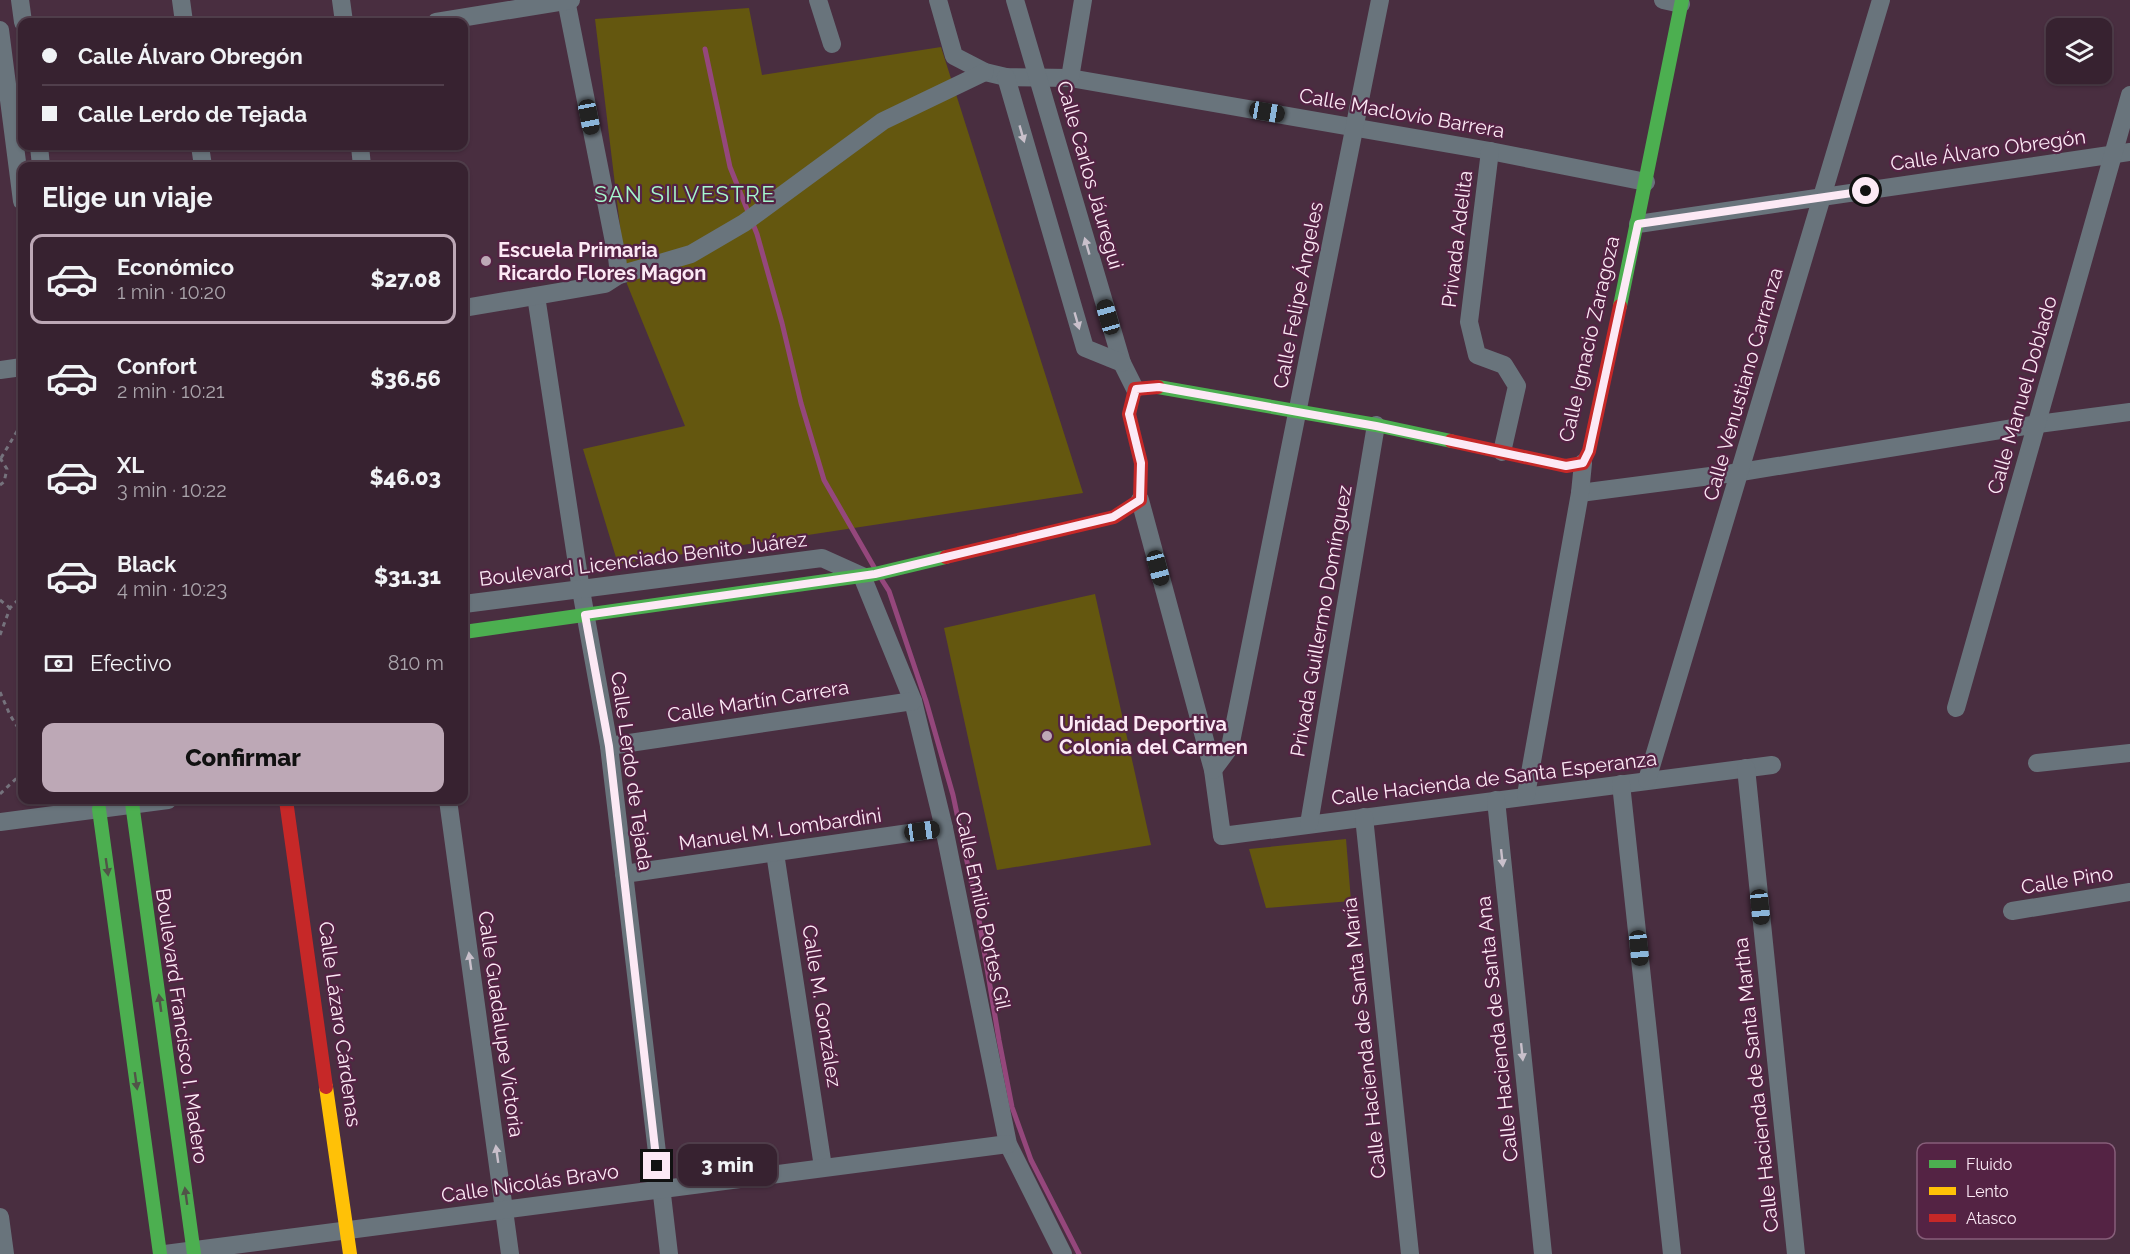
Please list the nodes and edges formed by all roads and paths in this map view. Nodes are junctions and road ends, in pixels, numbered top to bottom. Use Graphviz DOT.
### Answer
graph roads {
  1 [pos="20,0"];
  2 [pos="181,0"];
  3 [pos="341,0"];
  4 [pos="568,0"];
  5 [pos="818,0"];
  6 [pos="938,0"];
  7 [pos="1015,0"];
  8 [pos="1083,0"];
  9 [pos="1380,0"];
  10 [pos="1663,0"];
  11 [pos="1881,0"];
  12 [pos="1682,2"];
  13 [pos="22,18"];
  14 [pos="183,18"];
  15 [pos="343,18"];
  16 [pos="460,18"];
  17 [pos="0,30"];
  18 [pos="832,44"];
  19 [pos="985,72"];
  20 [pos="1006,77"];
  21 [pos="1039,77"];
  22 [pos="1070,78"];
  23 [pos="2130,95"];
  24 [pos="1354,128"];
  25 [pos="1490,151"];
  26 [pos="2121,154"];
  27 [pos="18,170"];
  28 [pos="1646,182"];
  29 [pos="1821,197"];
  30 [pos="1638,224"];
  31 [pos="619,275"];
  32 [pos="536,296"];
  33 [pos="468,307"];
  34 [pos="1122,363"];
  35 [pos="18,368"];
  36 [pos="0,370"];
  37 [pos="1136,389"];
  38 [pos="1298,411"];
  39 [pos="2130,412"];
  40 [pos="2038,424"];
  41 [pos="1376,426"];
  42 [pos="18,429"];
  43 [pos="1502,452"];
  44 [pos="0,458"];
  45 [pos="1583,463"];
  46 [pos="1741,472"];
  47 [pos="0,485"];
  48 [pos="1580,493"];
  49 [pos="1140,500"];
  50 [pos="868,575"];
  51 [pos="581,590"];
  52 [pos="0,600"];
  53 [pos="18,600"];
  54 [pos="468,604"];
  55 [pos="10,608"];
  56 [pos="585,615"];
  57 [pos="468,631"];
  58 [pos="0,635"];
  59 [pos="0,692"];
  60 [pos="913,700"];
  61 [pos="1956,708"];
  62 [pos="18,728"];
  63 [pos="609,746"];
  64 [pos="2130,753"];
  65 [pos="2037,763"];
  66 [pos="1772,765"];
  67 [pos="1746,768"];
  68 [pos="1214,770"];
  69 [pos="18,777"];
  70 [pos="1647,780"];
  71 [pos="1621,784"];
  72 [pos="0,795"];
  73 [pos="1526,795"];
  74 [pos="1496,800"];
  75 [pos="132,804"];
  76 [pos="287,804"];
  77 [pos="449,804"];
  78 [pos="99,809"];
  79 [pos="1364,817"];
  80 [pos="0,822"];
  81 [pos="1309,824"];
  82 [pos="944,828"];
  83 [pos="775,853"];
  84 [pos="624,874"];
  85 [pos="2130,892"];
  86 [pos="2012,911"];
  87 [pos="1008,1144"];
  88 [pos="824,1167"];
  89 [pos="660,1189"];
  90 [pos="504,1209"];
  91 [pos="0,1216"];
  92 [pos="347,1230"];
  93 [pos="194,1252"];
  94 [pos="5,1254"];
  95 [pos="160,1254"];
  96 [pos="165,1254"];
  97 [pos="350,1254"];
  98 [pos="510,1254"];
  99 [pos="669,1254"];
  100 [pos="1063,1254"];
  101 [pos="1410,1254"];
  102 [pos="1543,1254"];
  103 [pos="1672,1254"];
  104 [pos="1796,1254"];
  1 -- 13 [label="street"];
  2 -- 14 [label="street"];
  3 -- 15 [label="street"];
  4 -- 16 [label="street"];
  4 -- 31 [label="street"];
  5 -- 18 [label="street"];
  6 -- 19 [label="street, Calle Maclovio Barrera"];
  7 -- 21 [label="street, Calle Carlos Jáuregui"];
  8 -- 22 [label="street"];
  9 -- 24 [label="street, Calle Felipe Ángeles"];
  10 -- 12 [label="street"];
  11 -- 29 [label="street, Calle Venustiano Carranza"];
  12 -- 28 [label="street, Calle Ignacio Zaragoza"];
  17 -- 27 [label="street"];
  19 -- 20 [label="street, Calle Maclovio Barrera"];
  19 -- 31 [label="street"];
  20 -- 21 [label="street, Calle Maclovio Barrera"];
  20 -- 34 [label="street, one-way"];
  21 -- 22 [label="street, Calle Maclovio Barrera"];
  34 -- 21 [label="street, Calle Carlos Jáuregui, one-way"];
  22 -- 24 [label="street, Calle Maclovio Barrera"];
  23 -- 26 [label="street, Calle Manuel Doblado"];
  24 -- 25 [label="street, Calle Maclovio Barrera"];
  24 -- 38 [label="street, Calle Felipe Ángeles"];
  25 -- 28 [label="street, Calle Maclovio Barrera"];
  25 -- 43 [label="street, Privada Adelita"];
  26 -- 29 [label="street, Calle Álvaro Obregón"];
  26 -- 40 [label="street, Calle Manuel Doblado"];
  28 -- 30 [label="street, Calle Ignacio Zaragoza"];
  29 -- 30 [label="street, Calle Álvaro Obregón"];
  29 -- 46 [label="street, Calle Venustiano Carranza"];
  30 -- 45 [label="street, Calle Ignacio Zaragoza"];
  31 -- 32 [label="street"];
  32 -- 33 [label="street"];
  32 -- 51 [label="street, Calle Lerdo de Tejada"];
  34 -- 37 [label="street, Calle Carlos Jáuregui"];
  35 -- 36 [label="street"];
  37 -- 38 [label="street"];
  37 -- 49 [label="street"];
  38 -- 41 [label="street"];
  38 -- 68 [label="street, Calle Felipe Ángeles"];
  39 -- 40 [label="street"];
  40 -- 46 [label="street"];
  40 -- 61 [label="street, Calle Manuel Doblado"];
  41 -- 43 [label="street"];
  41 -- 81 [label="street, Privada Guillermo Domínguez"];
  42 -- 44 [label="path"];
  43 -- 45 [label="street"];
  44 -- 47 [label="path"];
  45 -- 48 [label="street, Calle Ignacio Zaragoza"];
  46 -- 48 [label="street"];
  46 -- 70 [label="street, Calle Venustiano Carranza"];
  48 -- 73 [label="street, Calle Ignacio Zaragoza"];
  49 -- 50 [label="street"];
  49 -- 68 [label="street"];
  50 -- 51 [label="street, Boulevard Licenciado Benito Juárez"];
  50 -- 56 [label="street"];
  50 -- 60 [label="street, Calle Emilio Portes Gil"];
  51 -- 54 [label="street, Boulevard Licenciado Benito Juárez"];
  51 -- 56 [label="street, Calle Lerdo de Tejada"];
  52 -- 55 [label="path"];
  53 -- 55 [label="path"];
  55 -- 58 [label="path"];
  56 -- 57 [label="street"];
  56 -- 63 [label="street, Calle Lerdo de Tejada"];
  59 -- 62 [label="path"];
  60 -- 63 [label="street, Calle Martín Carrera"];
  60 -- 82 [label="street, Calle Emilio Portes Gil"];
  63 -- 84 [label="street, Calle Lerdo de Tejada"];
  64 -- 65 [label="street"];
  66 -- 67 [label="street, Calle Hacienda de Santa Esperanza"];
  67 -- 70 [label="street, Calle Hacienda de Santa Esperanza"];
  67 -- 104 [label="street, Calle Hacienda de Santa Martha"];
  68 -- 81 [label="street, Calle Hacienda de Santa Esperanza"];
  69 -- 72 [label="path"];
  70 -- 71 [label="street, Calle Hacienda de Santa Esperanza"];
  71 -- 73 [label="street, Calle Hacienda de Santa Esperanza"];
  71 -- 103 [label="street"];
  73 -- 74 [label="street, Calle Hacienda de Santa Esperanza"];
  74 -- 79 [label="street, Calle Hacienda de Santa Esperanza"];
  74 -- 102 [label="street, Calle Hacienda de Santa Ana, one-way"];
  75 -- 78 [label="street"];
  93 -- 75 [label="street, Boulevard Francisco I. Madero, one-way"];
  76 -- 92 [label="street, Calle Lázaro Cárdenas"];
  90 -- 77 [label="street, Calle Guadalupe Victoria, one-way"];
  78 -- 80 [label="street"];
  78 -- 95 [label="street, one-way"];
  79 -- 81 [label="street, Calle Hacienda de Santa Esperanza"];
  79 -- 101 [label="street, Calle Hacienda de Santa María"];
  82 -- 83 [label="street, Manuel M. Lombardini"];
  82 -- 87 [label="street, Calle Emilio Portes Gil"];
  83 -- 84 [label="street, Manuel M. Lombardini"];
  83 -- 88 [label="street, Calle M. González"];
  84 -- 89 [label="street, Calle Lerdo de Tejada"];
  85 -- 86 [label="street, Calle Pino"];
  87 -- 88 [label="street, Calle Nicolás Bravo"];
  87 -- 100 [label="street, Calle Emilio Portes Gil"];
  88 -- 89 [label="street, Calle Nicolás Bravo"];
  89 -- 90 [label="street, Calle Nicolás Bravo"];
  89 -- 99 [label="street, Calle Lerdo de Tejada"];
  90 -- 92 [label="street, Calle Nicolás Bravo"];
  90 -- 98 [label="street, Calle Guadalupe Victoria"];
  91 -- 94 [label="street"];
  92 -- 93 [label="street, Calle Nicolás Bravo"];
  92 -- 97 [label="street, Calle Lázaro Cárdenas"];
  93 -- 96 [label="street, Calle Nicolás Bravo"];
}
